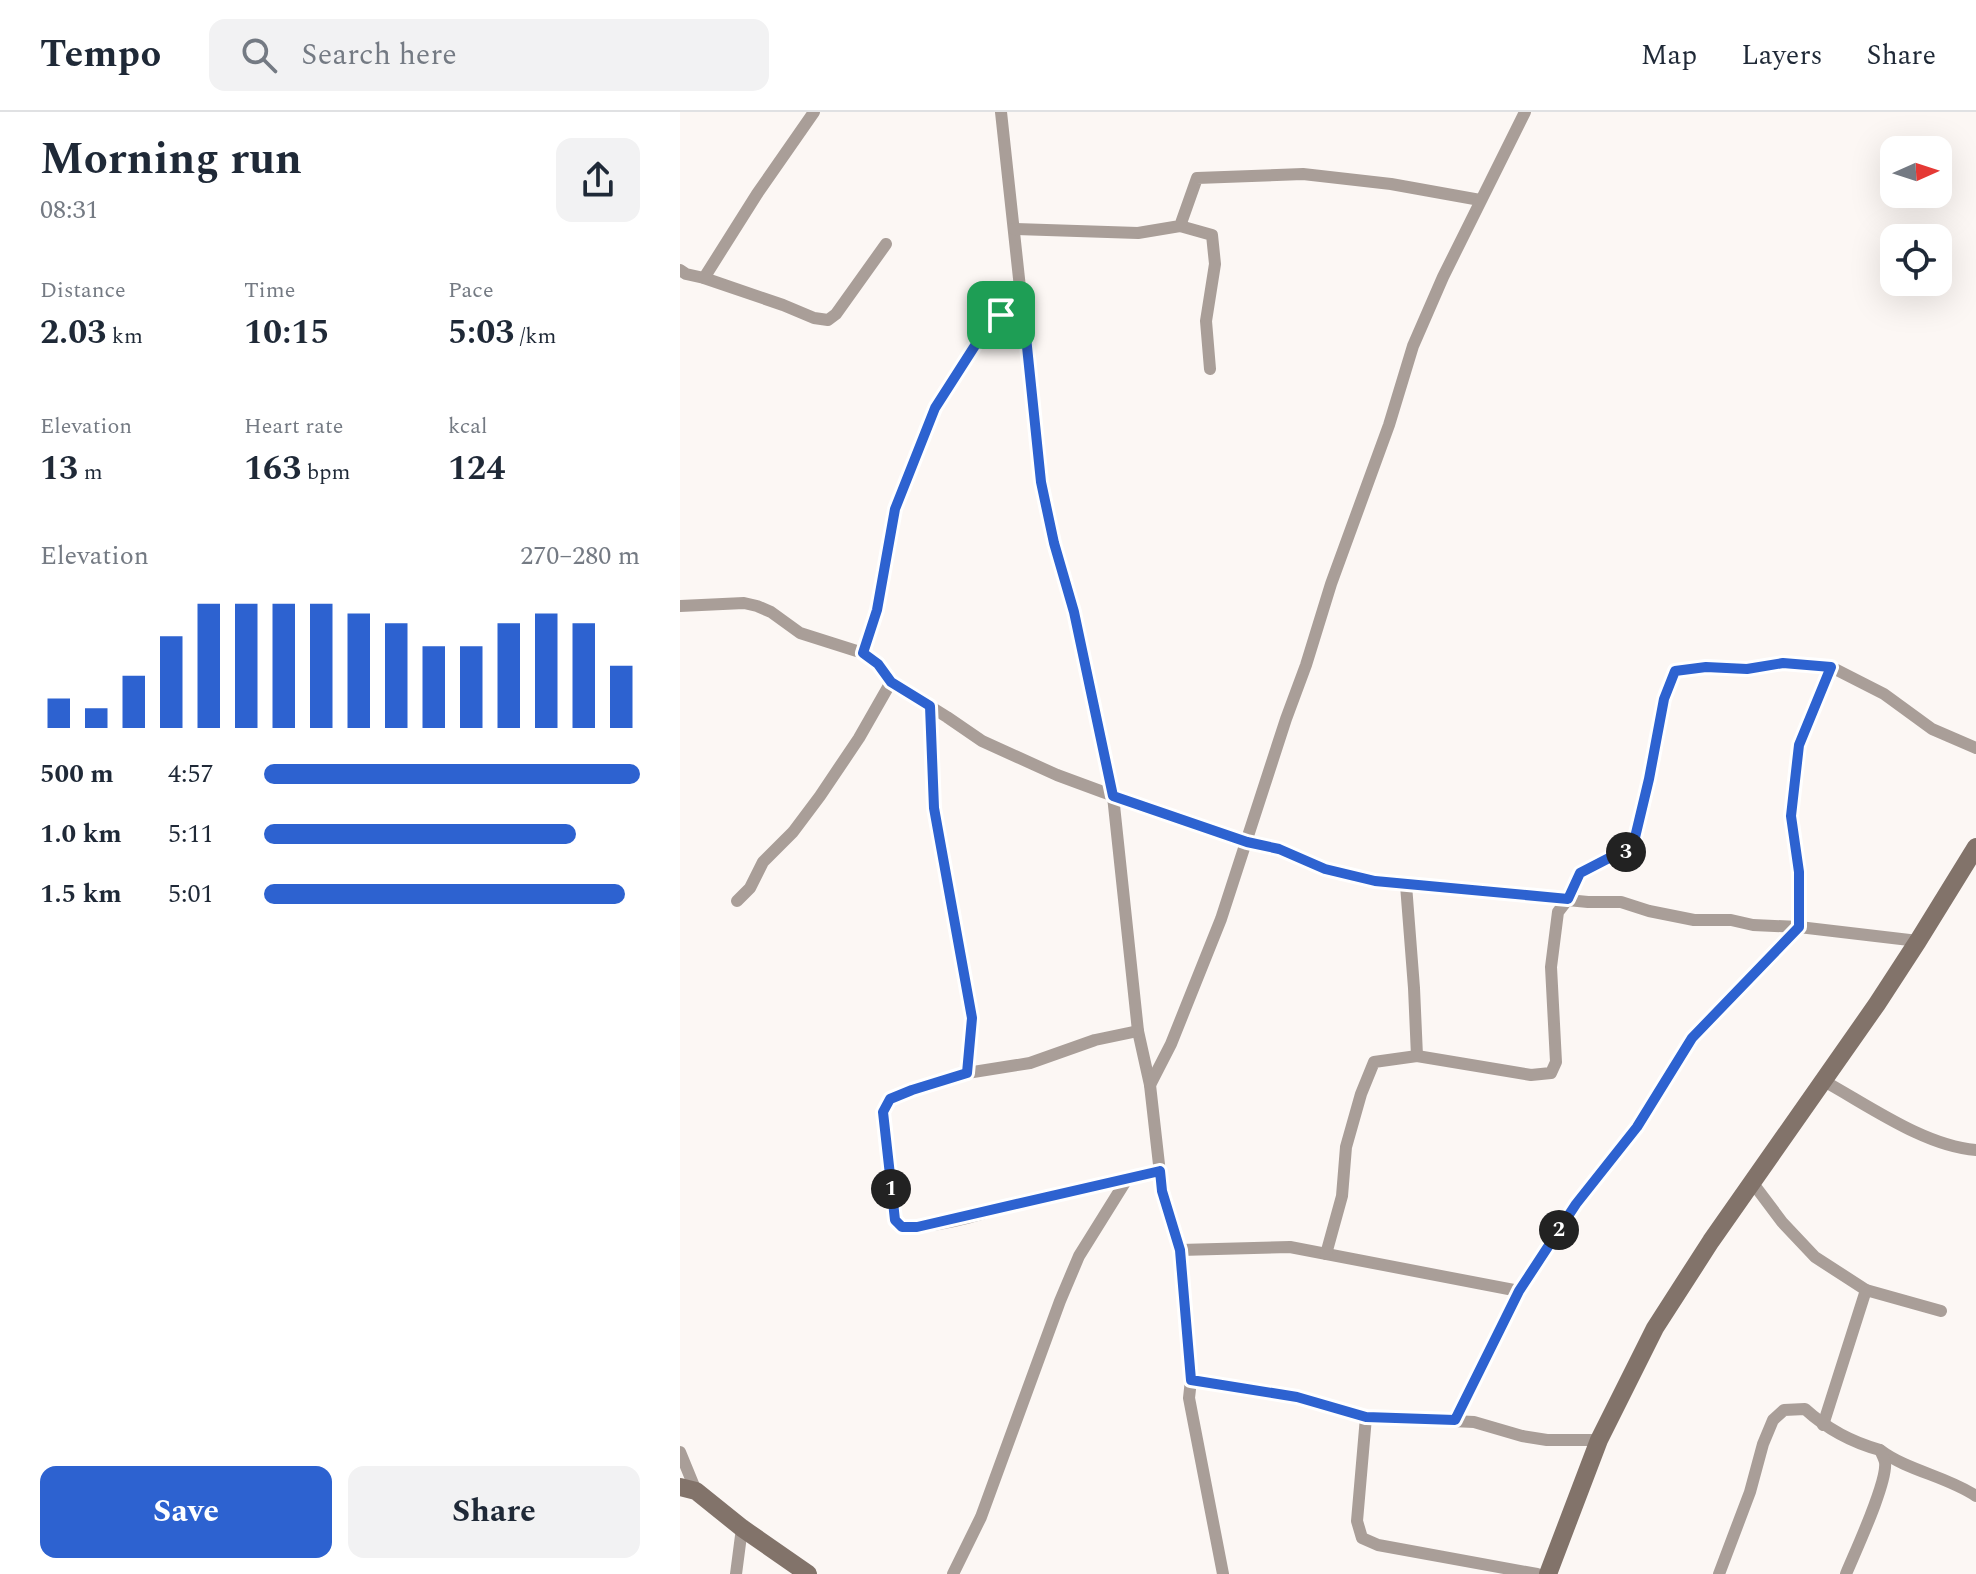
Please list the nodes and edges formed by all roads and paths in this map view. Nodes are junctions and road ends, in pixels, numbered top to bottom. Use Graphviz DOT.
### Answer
graph roads {
  1 [pos="814,112"];
  2 [pos="1001,112"];
  3 [pos="1525,112"];
  4 [pos="1480,200"];
  5 [pos="1180,226"];
  6 [pos="1014,229"];
  7 [pos="886,244"];
  8 [pos="680,270"];
  9 [pos="704,278"];
  10 [pos="1023,308"];
  11 [pos="1210,369"];
  12 [pos="680,606"];
  13 [pos="863,653"];
  14 [pos="1831,667"];
  15 [pos="891,682"];
  16 [pos="930,706"];
  17 [pos="1976,748"];
  18 [pos="1113,796"];
  19 [pos="1247,842"];
  20 [pos="1976,847"];
  21 [pos="1406,885"];
  22 [pos="1568,899"];
  23 [pos="737,901"];
  24 [pos="1799,927"];
  25 [pos="1918,941"];
  26 [pos="1138,1031"];
  27 [pos="1417,1056"];
  28 [pos="967,1073"];
  29 [pos="1822,1080"];
  30 [pos="1150,1085"];
  31 [pos="1976,1150"];
  32 [pos="1160,1171"];
  33 [pos="1127,1179"];
  34 [pos="1752,1182"];
  35 [pos="1180,1250"];
  36 [pos="1326,1254"];
  37 [pos="1866,1290"];
  38 [pos="1519,1291"];
  39 [pos="1941,1311"];
  40 [pos="1191,1380"];
  41 [pos="1366,1417"];
  42 [pos="1455,1420"];
  43 [pos="1823,1425"];
  44 [pos="1599,1440"];
  45 [pos="1880,1450"];
  46 [pos="680,1452"];
  47 [pos="688,1489"];
  48 [pos="1976,1496"];
  49 [pos="742,1528"];
  50 [pos="736,1574"];
  51 [pos="808,1574"];
  52 [pos="953,1574"];
  53 [pos="1223,1574"];
  54 [pos="1537,1574"];
  55 [pos="1548,1574"];
  56 [pos="1719,1574"];
  57 [pos="1846,1574"];
  1 -- 9 [label="street"];
  2 -- 6 [label="street"];
  3 -- 4 [label="street"];
  4 -- 5 [label="street"];
  4 -- 19 [label="street"];
  5 -- 6 [label="street"];
  5 -- 11 [label="street"];
  6 -- 10 [label="street"];
  7 -- 9 [label="street"];
  8 -- 9 [label="street"];
  10 -- 13 [label="street"];
  10 -- 18 [label="street"];
  12 -- 13 [label="street"];
  13 -- 15 [label="street"];
  14 -- 17 [label="street"];
  14 -- 22 [label="street"];
  14 -- 24 [label="street"];
  15 -- 16 [label="street"];
  15 -- 23 [label="street"];
  16 -- 18 [label="street"];
  16 -- 28 [label="street"];
  18 -- 19 [label="street"];
  18 -- 26 [label="street"];
  19 -- 21 [label="street"];
  19 -- 30 [label="street"];
  20 -- 25 [label="main road"];
  21 -- 22 [label="street"];
  21 -- 27 [label="street"];
  22 -- 24 [label="street"];
  22 -- 27 [label="street"];
  24 -- 25 [label="street"];
  24 -- 38 [label="street"];
  25 -- 29 [label="main road"];
  26 -- 28 [label="street"];
  26 -- 30 [label="street"];
  27 -- 36 [label="street"];
  28 -- 33 [label="street"];
  29 -- 31 [label="street"];
  29 -- 34 [label="main road"];
  30 -- 32 [label="street"];
  32 -- 33 [label="street"];
  32 -- 35 [label="street"];
  33 -- 52 [label="street"];
  34 -- 37 [label="street"];
  34 -- 44 [label="main road"];
  35 -- 36 [label="street"];
  35 -- 40 [label="street"];
  36 -- 38 [label="street"];
  37 -- 39 [label="street"];
  37 -- 43 [label="street"];
  38 -- 42 [label="street"];
  40 -- 41 [label="street"];
  40 -- 53 [label="street"];
  41 -- 42 [label="street"];
  41 -- 54 [label="street"];
  42 -- 44 [label="street"];
  43 -- 45 [label="street"];
  43 -- 56 [label="street"];
  44 -- 55 [label="main road"];
  45 -- 48 [label="street"];
  45 -- 57 [label="street"];
  46 -- 47 [label="street"];
  47 -- 49 [label="main road"];
  49 -- 50 [label="street"];
  49 -- 51 [label="main road"];
}
